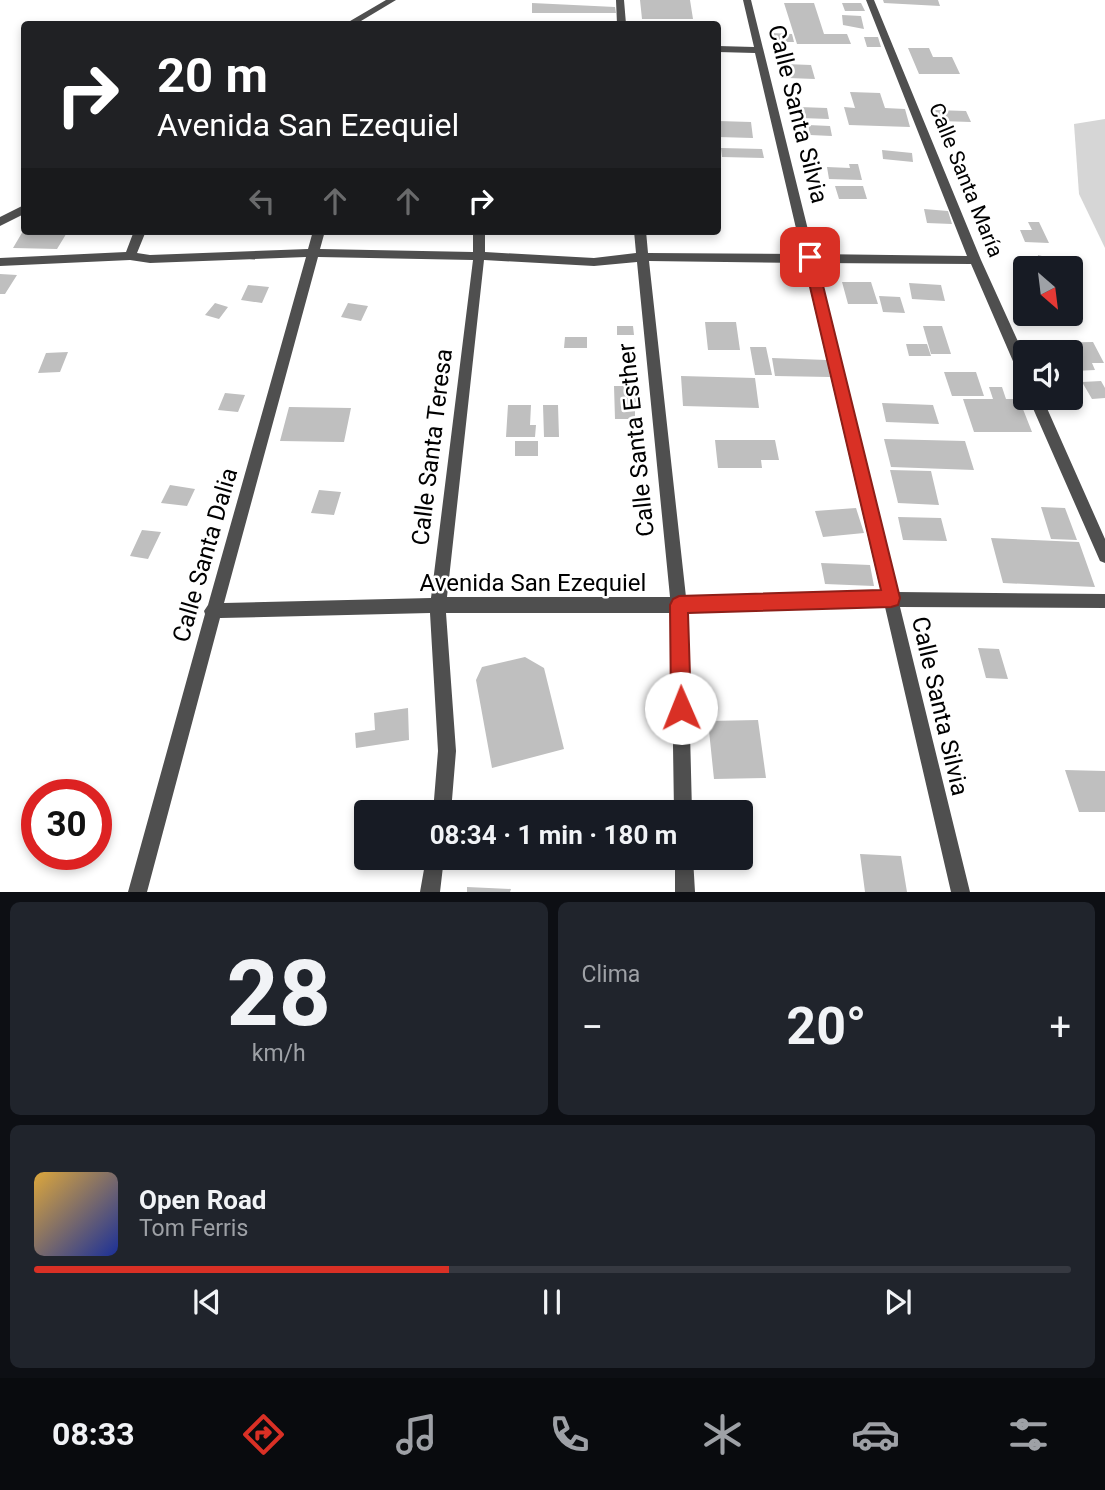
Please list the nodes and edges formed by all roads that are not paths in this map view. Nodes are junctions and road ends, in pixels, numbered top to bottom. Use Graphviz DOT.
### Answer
graph roads {
  1 [pos="392,0"];
  2 [pos="620,0"];
  3 [pos="747,0"];
  4 [pos="870,0"];
  5 [pos="358,21"];
  6 [pos="622,21"];
  7 [pos="721,49"];
  8 [pos="759,50"];
  9 [pos="21,211"];
  10 [pos="0,222"];
  11 [pos="138,235"];
  12 [pos="318,235"];
  13 [pos="479,235"];
  14 [pos="640,235"];
  15 [pos="315,253"];
  16 [pos="130,256"];
  17 [pos="479,256"];
  18 [pos="642,257"];
  19 [pos="810,257"];
  20 [pos="975,260"];
  21 [pos="0,262"];
  22 [pos="1013,346"];
  23 [pos="1041,410"];
  24 [pos="1105,556"];
  25 [pos="891,598"];
  26 [pos="1105,601"];
  27 [pos="679,605"];
  28 [pos="438,606"];
  29 [pos="212,611"];
  30 [pos="443,800"];
  31 [pos="683,800"];
  32 [pos="433,870"];
  33 [pos="684,870"];
  34 [pos="136,891"];
  35 [pos="430,891"];
  36 [pos="685,891"];
  37 [pos="961,891"];
  1 -- 5 [label="street"];
  2 -- 6 [label="street"];
  3 -- 8 [label="street, Calle Santa Silvia"];
  4 -- 20 [label="street, Calle Santa María"];
  7 -- 8 [label="street"];
  8 -- 19 [label="street, Calle Santa Silvia"];
  9 -- 10 [label="street"];
  11 -- 16 [label="street"];
  12 -- 15 [label="street, Calle Santa Dalia"];
  13 -- 17 [label="street, Calle Santa Teresa"];
  14 -- 18 [label="street, Calle Santa Esther"];
  15 -- 16 [label="street"];
  15 -- 17 [label="street"];
  15 -- 29 [label="street, Calle Santa Dalia"];
  16 -- 21 [label="street"];
  17 -- 18 [label="street"];
  17 -- 28 [label="street, Calle Santa Teresa"];
  18 -- 19 [label="street"];
  18 -- 27 [label="street, Calle Santa Esther"];
  19 -- 20 [label="street"];
  19 -- 25 [label="street, Calle Santa Silvia"];
  20 -- 22 [label="street, Calle Santa María"];
  23 -- 24 [label="street"];
  25 -- 26 [label="street, Avenida San Ezequiel"];
  25 -- 27 [label="street, Avenida San Ezequiel"];
  25 -- 37 [label="street, Calle Santa Silvia"];
  27 -- 28 [label="street, Avenida San Ezequiel"];
  27 -- 31 [label="street, Calle Santa Esther"];
  28 -- 29 [label="street, Avenida San Ezequiel"];
  28 -- 30 [label="street, Calle Santa Teresa"];
  29 -- 34 [label="street, Calle Santa Dalia"];
  32 -- 35 [label="street"];
  33 -- 36 [label="street"];
}
